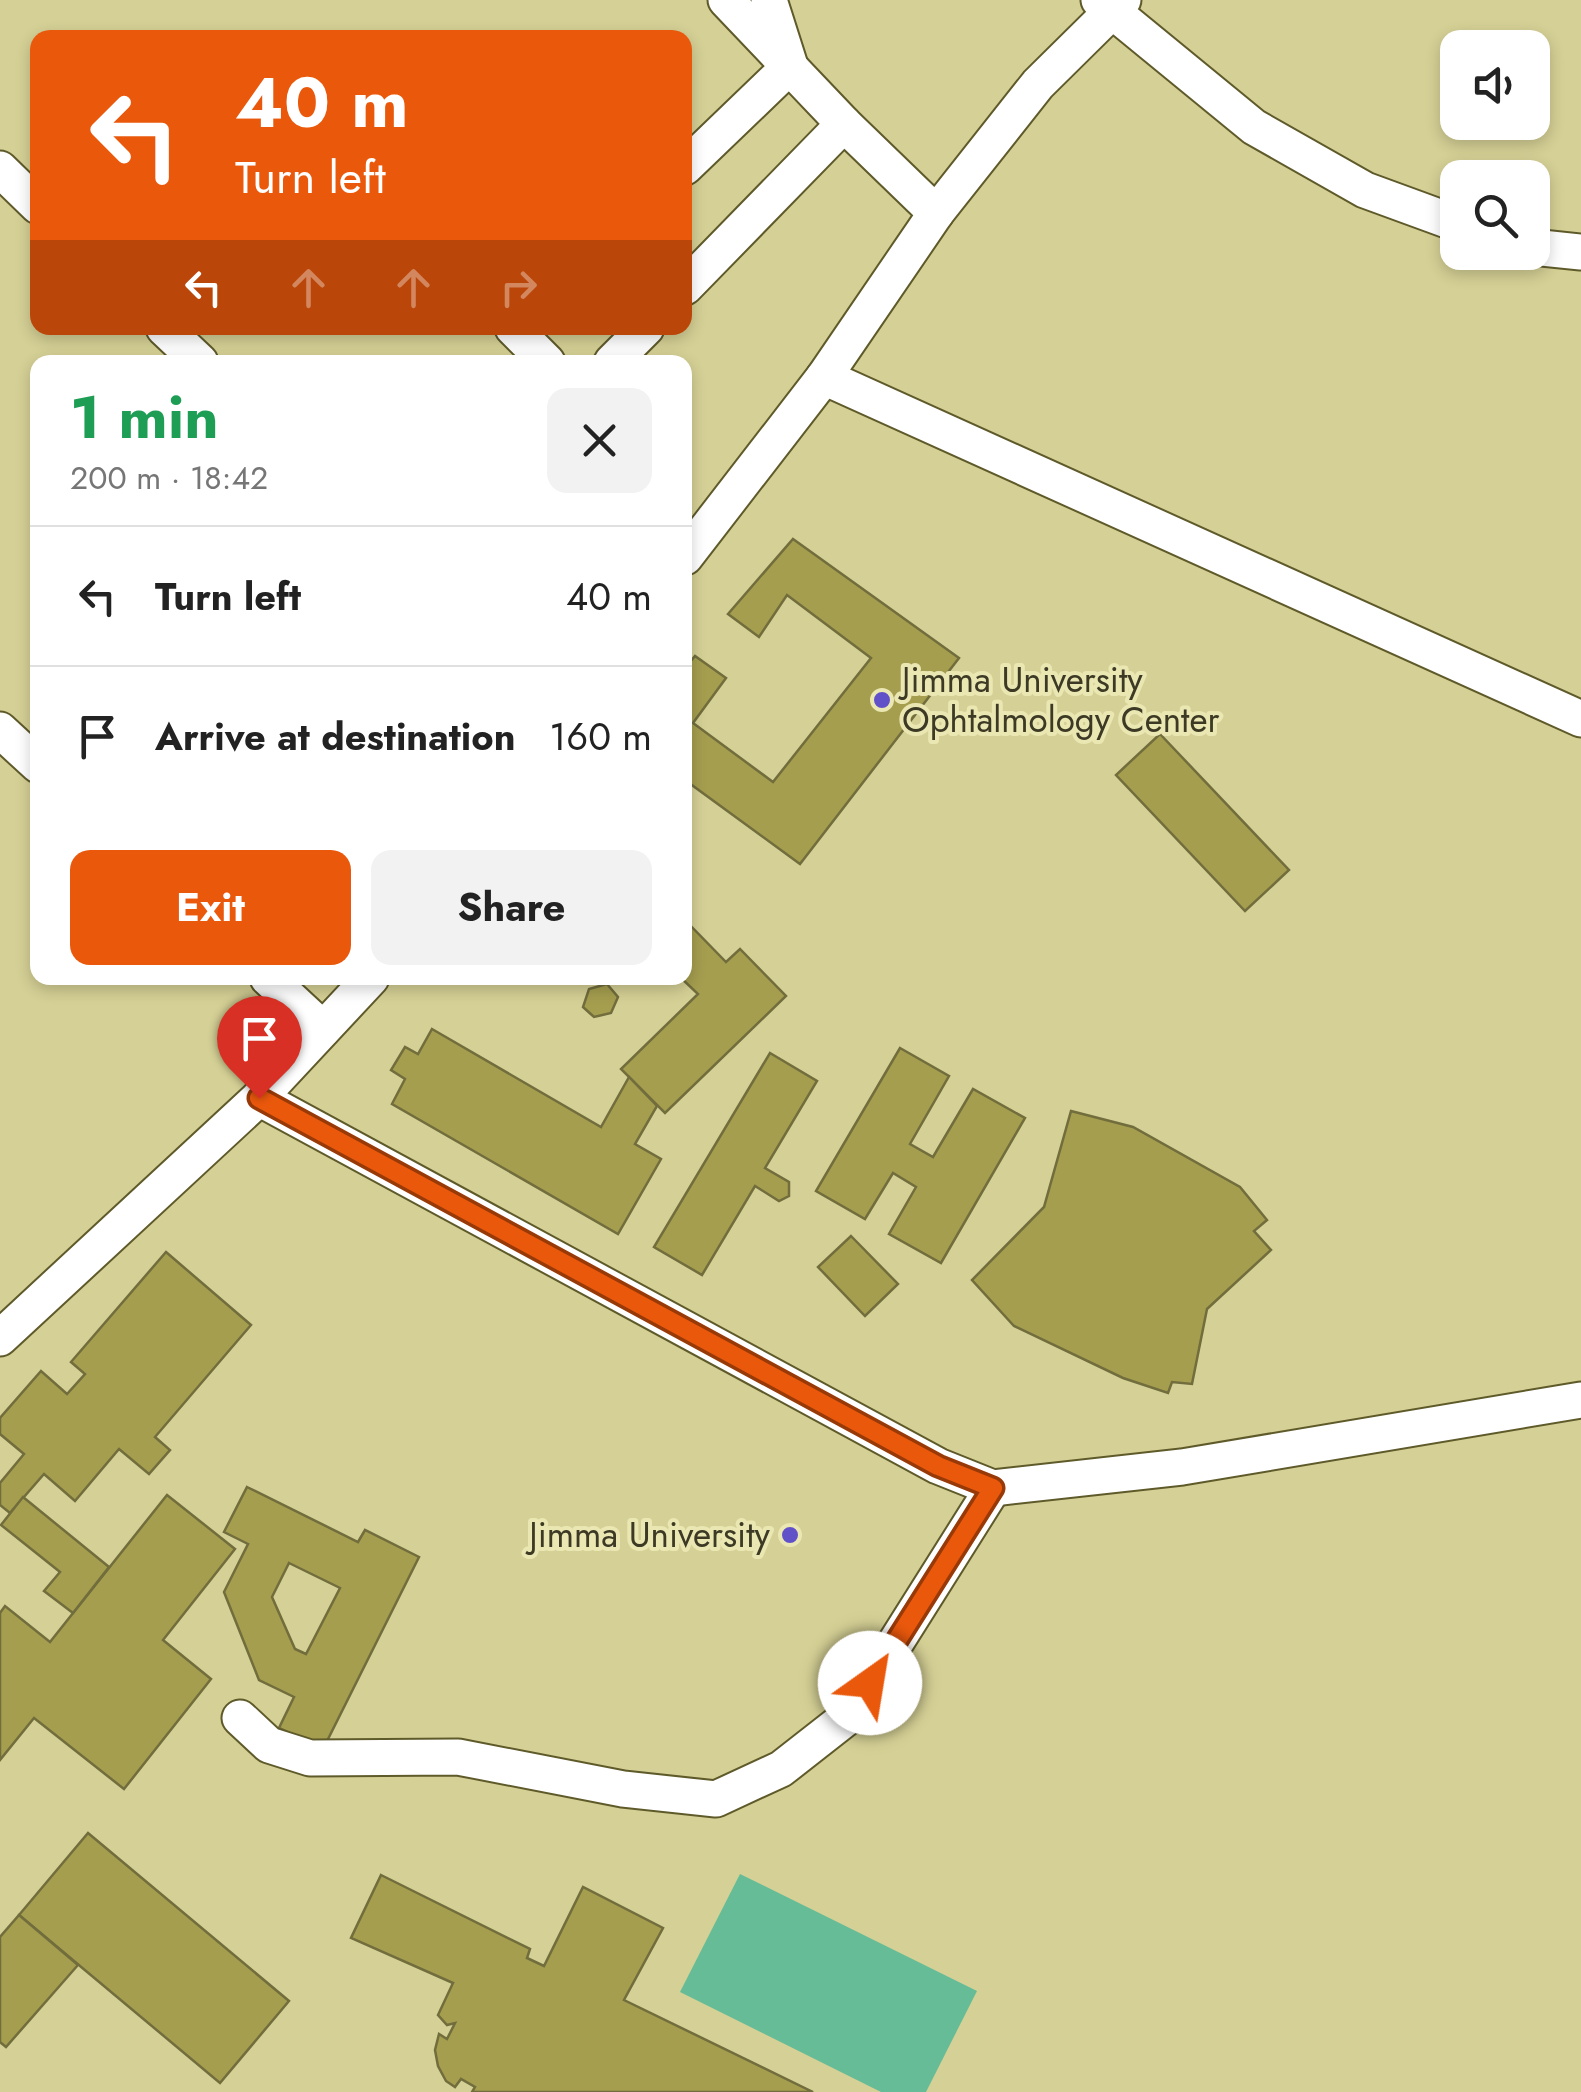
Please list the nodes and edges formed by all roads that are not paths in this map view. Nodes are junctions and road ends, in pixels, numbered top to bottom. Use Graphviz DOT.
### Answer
graph roads {
  1 [pos="726,0"];
  2 [pos="769,0"];
  3 [pos="1111,4"];
  4 [pos="790,66"];
  5 [pos="844,124"];
  6 [pos="692,160"];
  7 [pos="0,169"];
  8 [pos="30,198"];
  9 [pos="936,213"];
  10 [pos="1440,217"];
  11 [pos="1550,249"];
  12 [pos="1581,252"];
  13 [pos="692,281"];
  14 [pos="171,335"];
  15 [pos="520,335"];
  16 [pos="639,335"];
  17 [pos="193,355"];
  18 [pos="540,355"];
  19 [pos="619,355"];
  20 [pos="824,377"];
  21 [pos="697,515"];
  22 [pos="1581,719"];
  23 [pos="0,730"];
  24 [pos="30,758"];
  25 [pos="276,985"];
  26 [pos="365,985"];
  27 [pos="324,1029"];
  28 [pos="259,1098"];
  29 [pos="0,1338"];
  30 [pos="1581,1400"];
  31 [pos="993,1488"];
  32 [pos="240,1718"];
  1 -- 4 [label="lane"];
  2 -- 4 [label="lane"];
  3 -- 9 [label="lane"];
  3 -- 10 [label="lane"];
  4 -- 5 [label="lane"];
  4 -- 6 [label="lane"];
  5 -- 9 [label="lane"];
  5 -- 13 [label="lane"];
  7 -- 8 [label="lane"];
  9 -- 20 [label="lane"];
  11 -- 12 [label="lane"];
  14 -- 17 [label="lane"];
  15 -- 18 [label="lane"];
  16 -- 19 [label="lane"];
  20 -- 21 [label="lane"];
  20 -- 22 [label="lane"];
  23 -- 24 [label="lane"];
  25 -- 27 [label="lane"];
  26 -- 27 [label="lane"];
  27 -- 28 [label="lane"];
  28 -- 29 [label="lane"];
  28 -- 31 [label="lane"];
  30 -- 31 [label="lane"];
  31 -- 32 [label="lane"];
}
